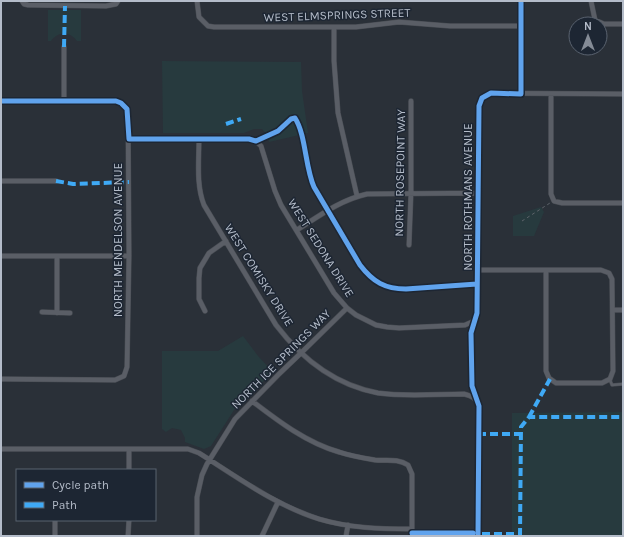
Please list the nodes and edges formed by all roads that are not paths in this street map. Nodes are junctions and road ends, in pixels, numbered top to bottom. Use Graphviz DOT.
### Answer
graph roads {
  1 [pos="197,1"];
  2 [pos="521,1"];
  3 [pos="590,1"];
  4 [pos="23,2"];
  5 [pos="117,3"];
  6 [pos="623,24"];
  7 [pos="521,26"];
  8 [pos="334,27"];
  9 [pos="64,47"];
  10 [pos="521,94"];
  11 [pos="551,94"];
  12 [pos="623,94"];
  13 [pos="1,101"];
  14 [pos="64,101"];
  15 [pos="411,101"];
  16 [pos="129,139"];
  17 [pos="199,139"];
  18 [pos="1,181"];
  19 [pos="56,181"];
  20 [pos="411,193"];
  21 [pos="478,193"];
  22 [pos="357,196"];
  23 [pos="623,203"];
  24 [pos="297,230"];
  25 [pos="226,240"];
  26 [pos="409,245"];
  27 [pos="1,256"];
  28 [pos="57,256"];
  29 [pos="129,256"];
  30 [pos="478,270"];
  31 [pos="546,270"];
  32 [pos="347,308"];
  33 [pos="613,310"];
  34 [pos="623,310"];
  35 [pos="205,311"];
  36 [pos="42,312"];
  37 [pos="57,313"];
  38 [pos="70,313"];
  39 [pos="474,321"];
  40 [pos="301,353"];
  41 [pos="1,379"];
  42 [pos="610,379"];
  43 [pos="623,384"];
  44 [pos="252,401"];
  45 [pos="1,449"];
  46 [pos="129,450"];
  47 [pos="210,460"];
  48 [pos="129,469"];
  49 [pos="278,502"];
  50 [pos="55,521"];
  51 [pos="128,521"];
  52 [pos="348,525"];
  53 [pos="412,529"];
  54 [pos="55,536"];
  55 [pos="128,536"];
  56 [pos="197,536"];
  57 [pos="262,536"];
  58 [pos="346,536"];
  59 [pos="412,536"];
  60 [pos="478,536"];
  1 -- 8 [label="street, WEST ELMSPRINGS STREET"];
  2 -- 7 [label="street"];
  3 -- 6 [label="street"];
  4 -- 5 [label="street"];
  7 -- 8 [label="street, WEST ELMSPRINGS STREET"];
  7 -- 10 [label="street"];
  8 -- 22 [label="street"];
  9 -- 14 [label="street"];
  10 -- 11 [label="street"];
  10 -- 21 [label="street, NORTH ROTHMANS AVENUE"];
  11 -- 12 [label="street"];
  11 -- 23 [label="street"];
  13 -- 14 [label="street"];
  14 -- 16 [label="street, NORTH MENDELSON AVENUE"];
  15 -- 20 [label="street, NORTH ROSEPOINT WAY"];
  16 -- 17 [label="street"];
  16 -- 29 [label="street, NORTH MENDELSON AVENUE"];
  17 -- 24 [label="street, WEST SEDONA DRIVE"];
  17 -- 25 [label="street, WEST COMISKY DRIVE"];
  18 -- 19 [label="street"];
  20 -- 21 [label="street"];
  20 -- 22 [label="street"];
  20 -- 26 [label="street, NORTH ROSEPOINT WAY"];
  21 -- 30 [label="street, NORTH ROTHMANS AVENUE"];
  22 -- 24 [label="street"];
  24 -- 32 [label="street, WEST SEDONA DRIVE"];
  25 -- 35 [label="street"];
  25 -- 40 [label="street, WEST COMISKY DRIVE"];
  27 -- 28 [label="street"];
  28 -- 29 [label="street"];
  28 -- 37 [label="street"];
  29 -- 41 [label="street, NORTH MENDELSON AVENUE"];
  30 -- 31 [label="street"];
  30 -- 39 [label="street, NORTH ROTHMANS AVENUE"];
  31 -- 33 [label="street"];
  31 -- 42 [label="street"];
  32 -- 39 [label="street, WEST SEDONA DRIVE"];
  32 -- 40 [label="street, NORTH ICE SPRINGS WAY"];
  33 -- 34 [label="street"];
  33 -- 42 [label="street"];
  36 -- 37 [label="street"];
  37 -- 38 [label="street"];
  40 -- 44 [label="street, NORTH ICE SPRINGS WAY"];
  40 -- 60 [label="street, WEST COMISKY DRIVE"];
  42 -- 43 [label="lane"];
  44 -- 47 [label="street, NORTH ICE SPRINGS WAY"];
  44 -- 53 [label="street"];
  45 -- 46 [label="street"];
  46 -- 47 [label="street"];
  46 -- 48 [label="street"];
  47 -- 49 [label="street"];
  47 -- 56 [label="street, NORTH ICE SPRINGS WAY"];
  49 -- 52 [label="street"];
  49 -- 57 [label="street"];
  50 -- 54 [label="street"];
  51 -- 55 [label="street"];
  52 -- 53 [label="street"];
  52 -- 58 [label="street"];
  53 -- 59 [label="street"];
}
